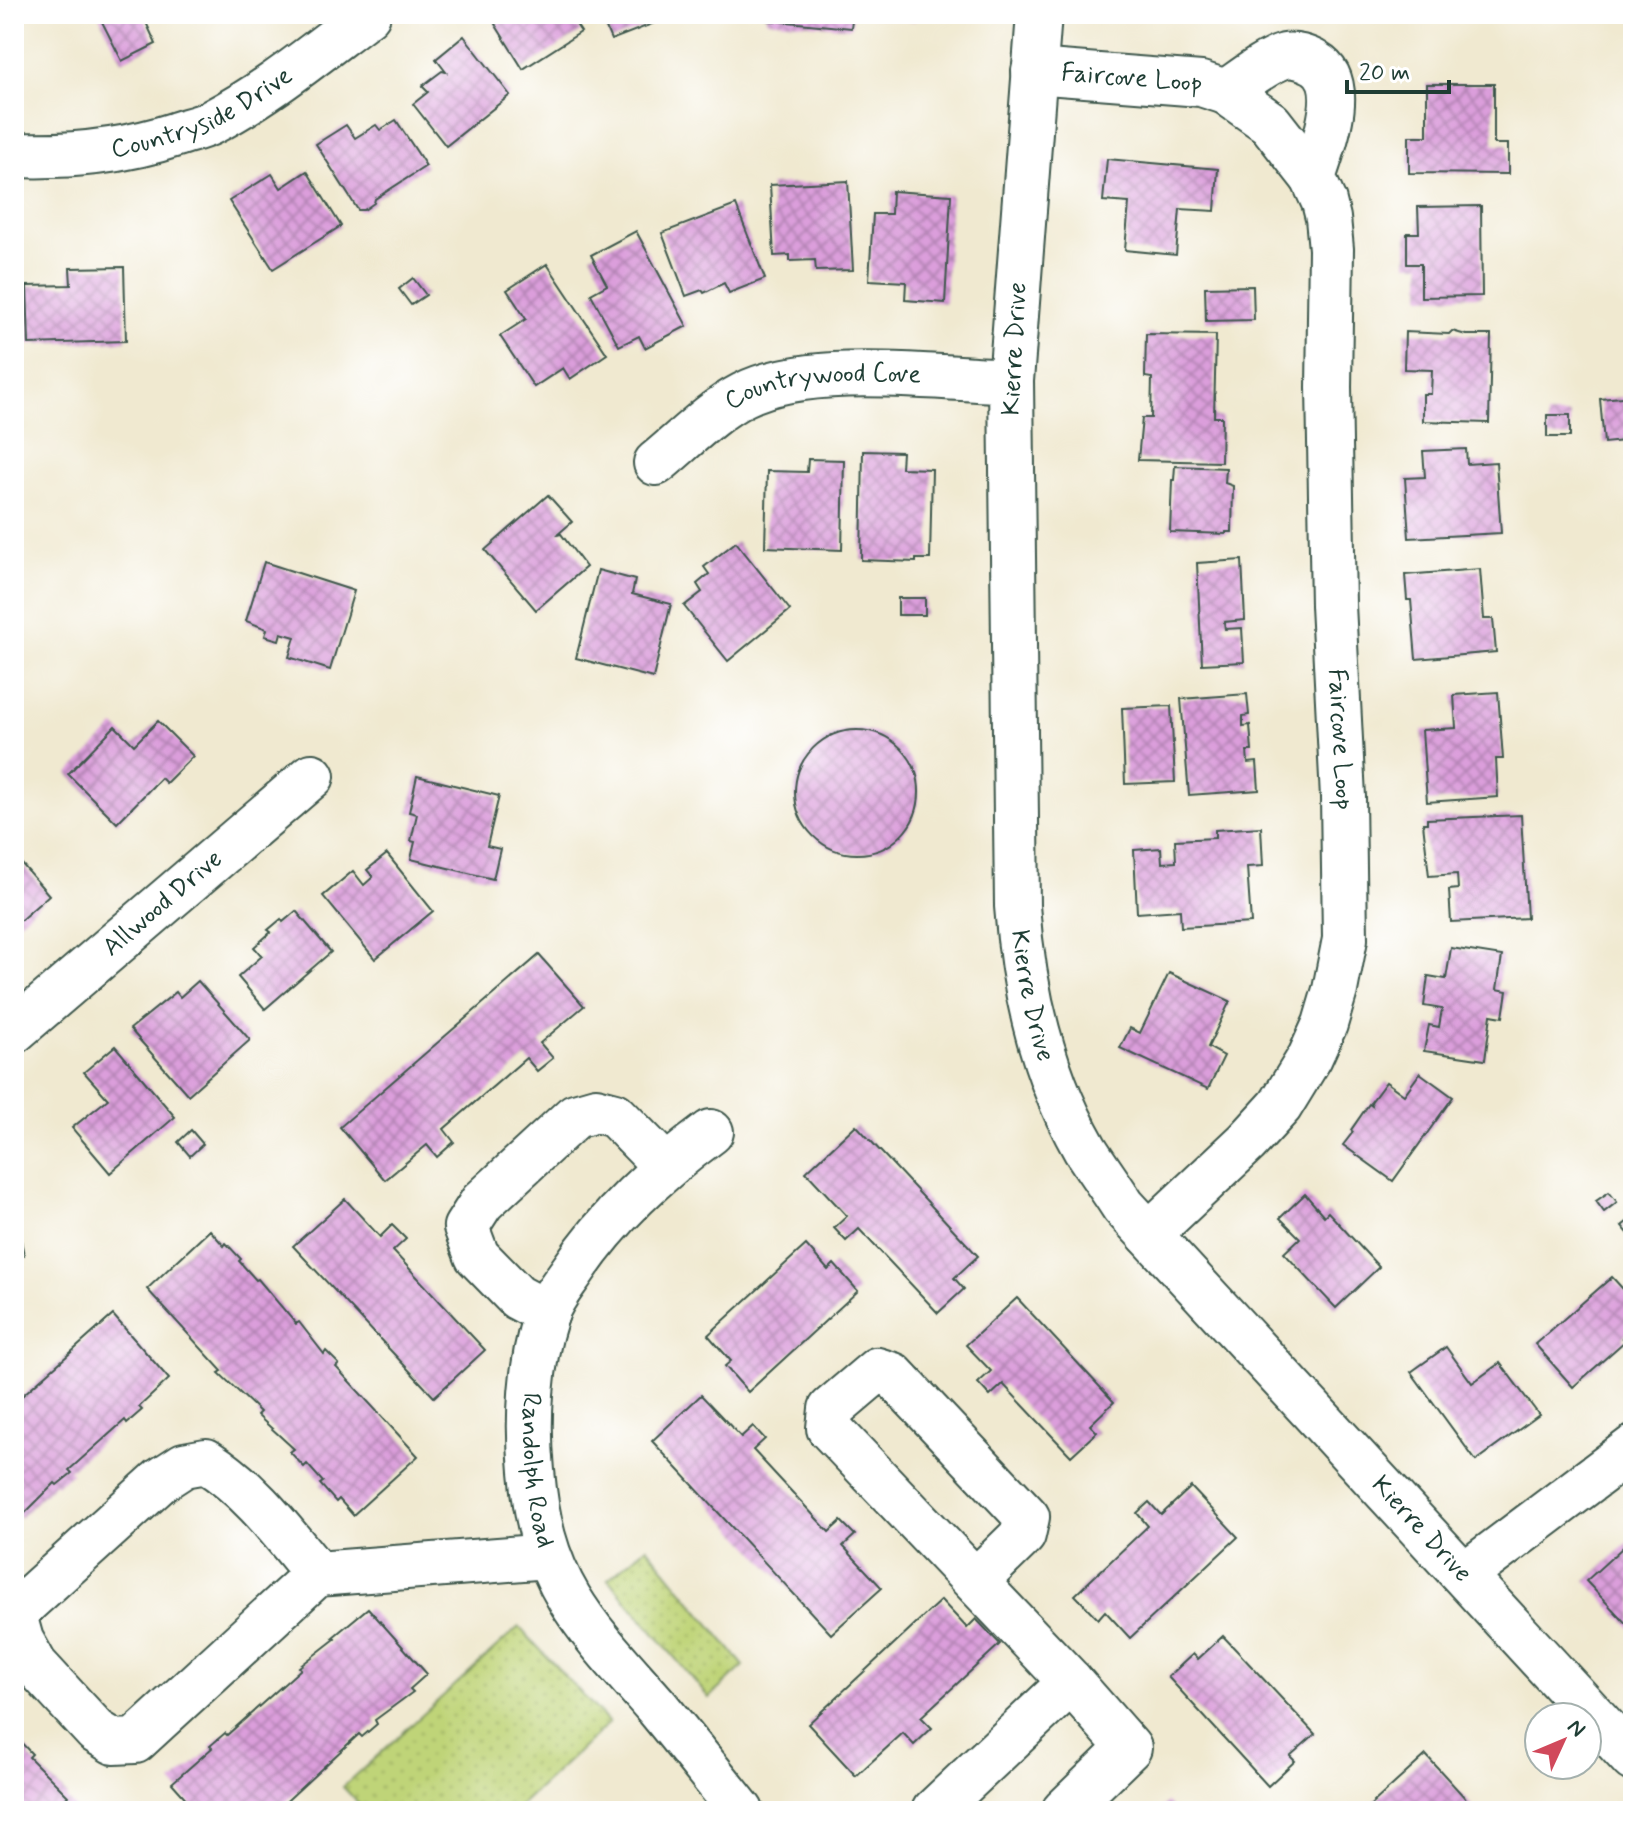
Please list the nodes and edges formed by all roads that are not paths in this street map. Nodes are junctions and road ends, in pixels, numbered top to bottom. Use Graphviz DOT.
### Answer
graph roads {
  1 [pos="368,14"];
  2 [pos="1039,14"];
  3 [pos="1034,71"];
  4 [pos="1226,92"];
  5 [pos="14,155"];
  6 [pos="1313,178"];
  7 [pos="1011,381"];
  8 [pos="656,463"];
  9 [pos="312,776"];
  10 [pos="14,1031"];
  11 [pos="711,1132"];
  12 [pos="665,1166"];
  13 [pos="1149,1234"];
  14 [pos="547,1313"];
  15 [pos="1633,1448"];
  16 [pos="548,1556"];
  17 [pos="317,1574"];
  18 [pos="1464,1575"];
  19 [pos="976,1581"];
  20 [pos="14,1614"];
  21 [pos="1071,1682"];
  22 [pos="1633,1759"];
  23 [pos="741,1811"];
  24 [pos="934,1811"];
  25 [pos="1064,1811"];
  1 -- 5 [label="street, Countryside Drive"];
  2 -- 3 [label="street, Kierre Drive"];
  3 -- 4 [label="street, Faircove Loop"];
  3 -- 7 [label="street, Kierre Drive"];
  4 -- 6 [label="street, Faircove Loop"];
  4 -- 6 [label="street, Faircove Loop"];
  6 -- 13 [label="street, Faircove Loop"];
  7 -- 8 [label="street, Countrywood Cove"];
  7 -- 13 [label="street, Kierre Drive"];
  9 -- 10 [label="street, Allwood Drive"];
  11 -- 12 [label="street, Randolph Road"];
  12 -- 14 [label="street, Randolph Road"];
  12 -- 14 [label="street"];
  13 -- 18 [label="street, Kierre Drive"];
  14 -- 16 [label="street, Randolph Road"];
  15 -- 18 [label="street"];
  16 -- 17 [label="street"];
  16 -- 23 [label="street, Randolph Road"];
  17 -- 20 [label="street"];
  17 -- 20 [label="street"];
  18 -- 22 [label="street, Kierre Drive"];
  19 -- 19 [label="street"];
  19 -- 21 [label="street"];
  21 -- 24 [label="street"];
  21 -- 25 [label="street"];
}
